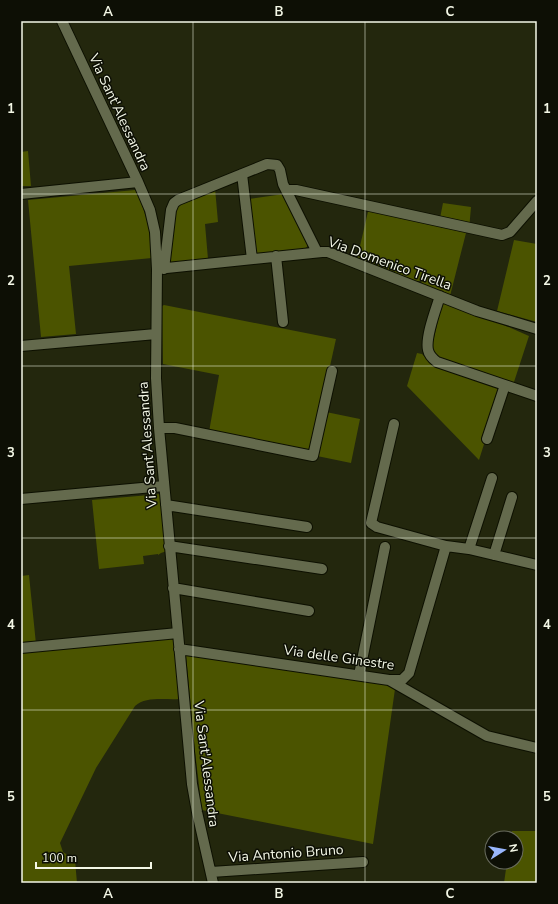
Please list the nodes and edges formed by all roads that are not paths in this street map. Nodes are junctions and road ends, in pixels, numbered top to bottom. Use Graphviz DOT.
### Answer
graph roads {
  1 [pos="62,21"];
  2 [pos="242,174"];
  3 [pos="138,182"];
  4 [pos="287,190"];
  5 [pos="21,194"];
  6 [pos="537,201"];
  7 [pos="317,252"];
  8 [pos="276,256"];
  9 [pos="252,259"];
  10 [pos="160,269"];
  11 [pos="440,296"];
  12 [pos="283,322"];
  13 [pos="537,329"];
  14 [pos="156,334"];
  15 [pos="21,346"];
  16 [pos="332,371"];
  17 [pos="505,385"];
  18 [pos="537,396"];
  19 [pos="394,424"];
  20 [pos="159,428"];
  21 [pos="488,439"];
  22 [pos="492,478"];
  23 [pos="164,486"];
  24 [pos="512,497"];
  25 [pos="21,499"];
  26 [pos="166,505"];
  27 [pos="307,527"];
  28 [pos="170,546"];
  29 [pos="446,546"];
  30 [pos="385,547"];
  31 [pos="469,549"];
  32 [pos="494,555"];
  33 [pos="537,565"];
  34 [pos="322,569"];
  35 [pos="174,588"];
  36 [pos="309,611"];
  37 [pos="178,633"];
  38 [pos="21,648"];
  39 [pos="179,649"];
  40 [pos="359,675"];
  41 [pos="389,680"];
  42 [pos="537,748"];
  43 [pos="363,862"];
  44 [pos="211,872"];
  45 [pos="213,883"];
  1 -- 3 [label="street, Via Sant'Alessandra"];
  2 -- 4 [label="street"];
  2 -- 9 [label="street"];
  2 -- 10 [label="street"];
  3 -- 5 [label="street"];
  3 -- 10 [label="street, Via Sant'Alessandra"];
  4 -- 6 [label="street"];
  4 -- 7 [label="street"];
  7 -- 8 [label="street, Via Domenico Tirella"];
  7 -- 11 [label="street, Via Domenico Tirella"];
  8 -- 9 [label="street, Via Domenico Tirella"];
  8 -- 12 [label="street"];
  9 -- 10 [label="street, Via Domenico Tirella"];
  10 -- 14 [label="street, Via Sant'Alessandra"];
  11 -- 13 [label="street, Via Domenico Tirella"];
  11 -- 17 [label="street"];
  14 -- 15 [label="street"];
  14 -- 20 [label="street, Via Sant'Alessandra"];
  16 -- 20 [label="street"];
  17 -- 18 [label="street"];
  17 -- 21 [label="street"];
  19 -- 29 [label="street"];
  20 -- 23 [label="street, Via Sant'Alessandra"];
  22 -- 31 [label="street"];
  23 -- 25 [label="street"];
  23 -- 26 [label="street, Via Sant'Alessandra"];
  24 -- 32 [label="street"];
  26 -- 27 [label="street"];
  26 -- 28 [label="street, Via Sant'Alessandra"];
  28 -- 34 [label="street"];
  28 -- 35 [label="street, Via Sant'Alessandra"];
  29 -- 31 [label="street"];
  29 -- 41 [label="street, Via delle Ginestre"];
  30 -- 40 [label="street"];
  31 -- 32 [label="street"];
  32 -- 33 [label="street"];
  35 -- 36 [label="street"];
  35 -- 37 [label="street, Via Sant'Alessandra"];
  37 -- 38 [label="street"];
  37 -- 39 [label="street, Via Sant'Alessandra"];
  39 -- 40 [label="street, Via delle Ginestre"];
  39 -- 44 [label="street, Via Sant'Alessandra"];
  40 -- 41 [label="street, Via delle Ginestre"];
  41 -- 42 [label="street"];
  43 -- 44 [label="street, Via Antonio Bruno"];
  44 -- 45 [label="street, Via Sant'Alessandra"];
}
